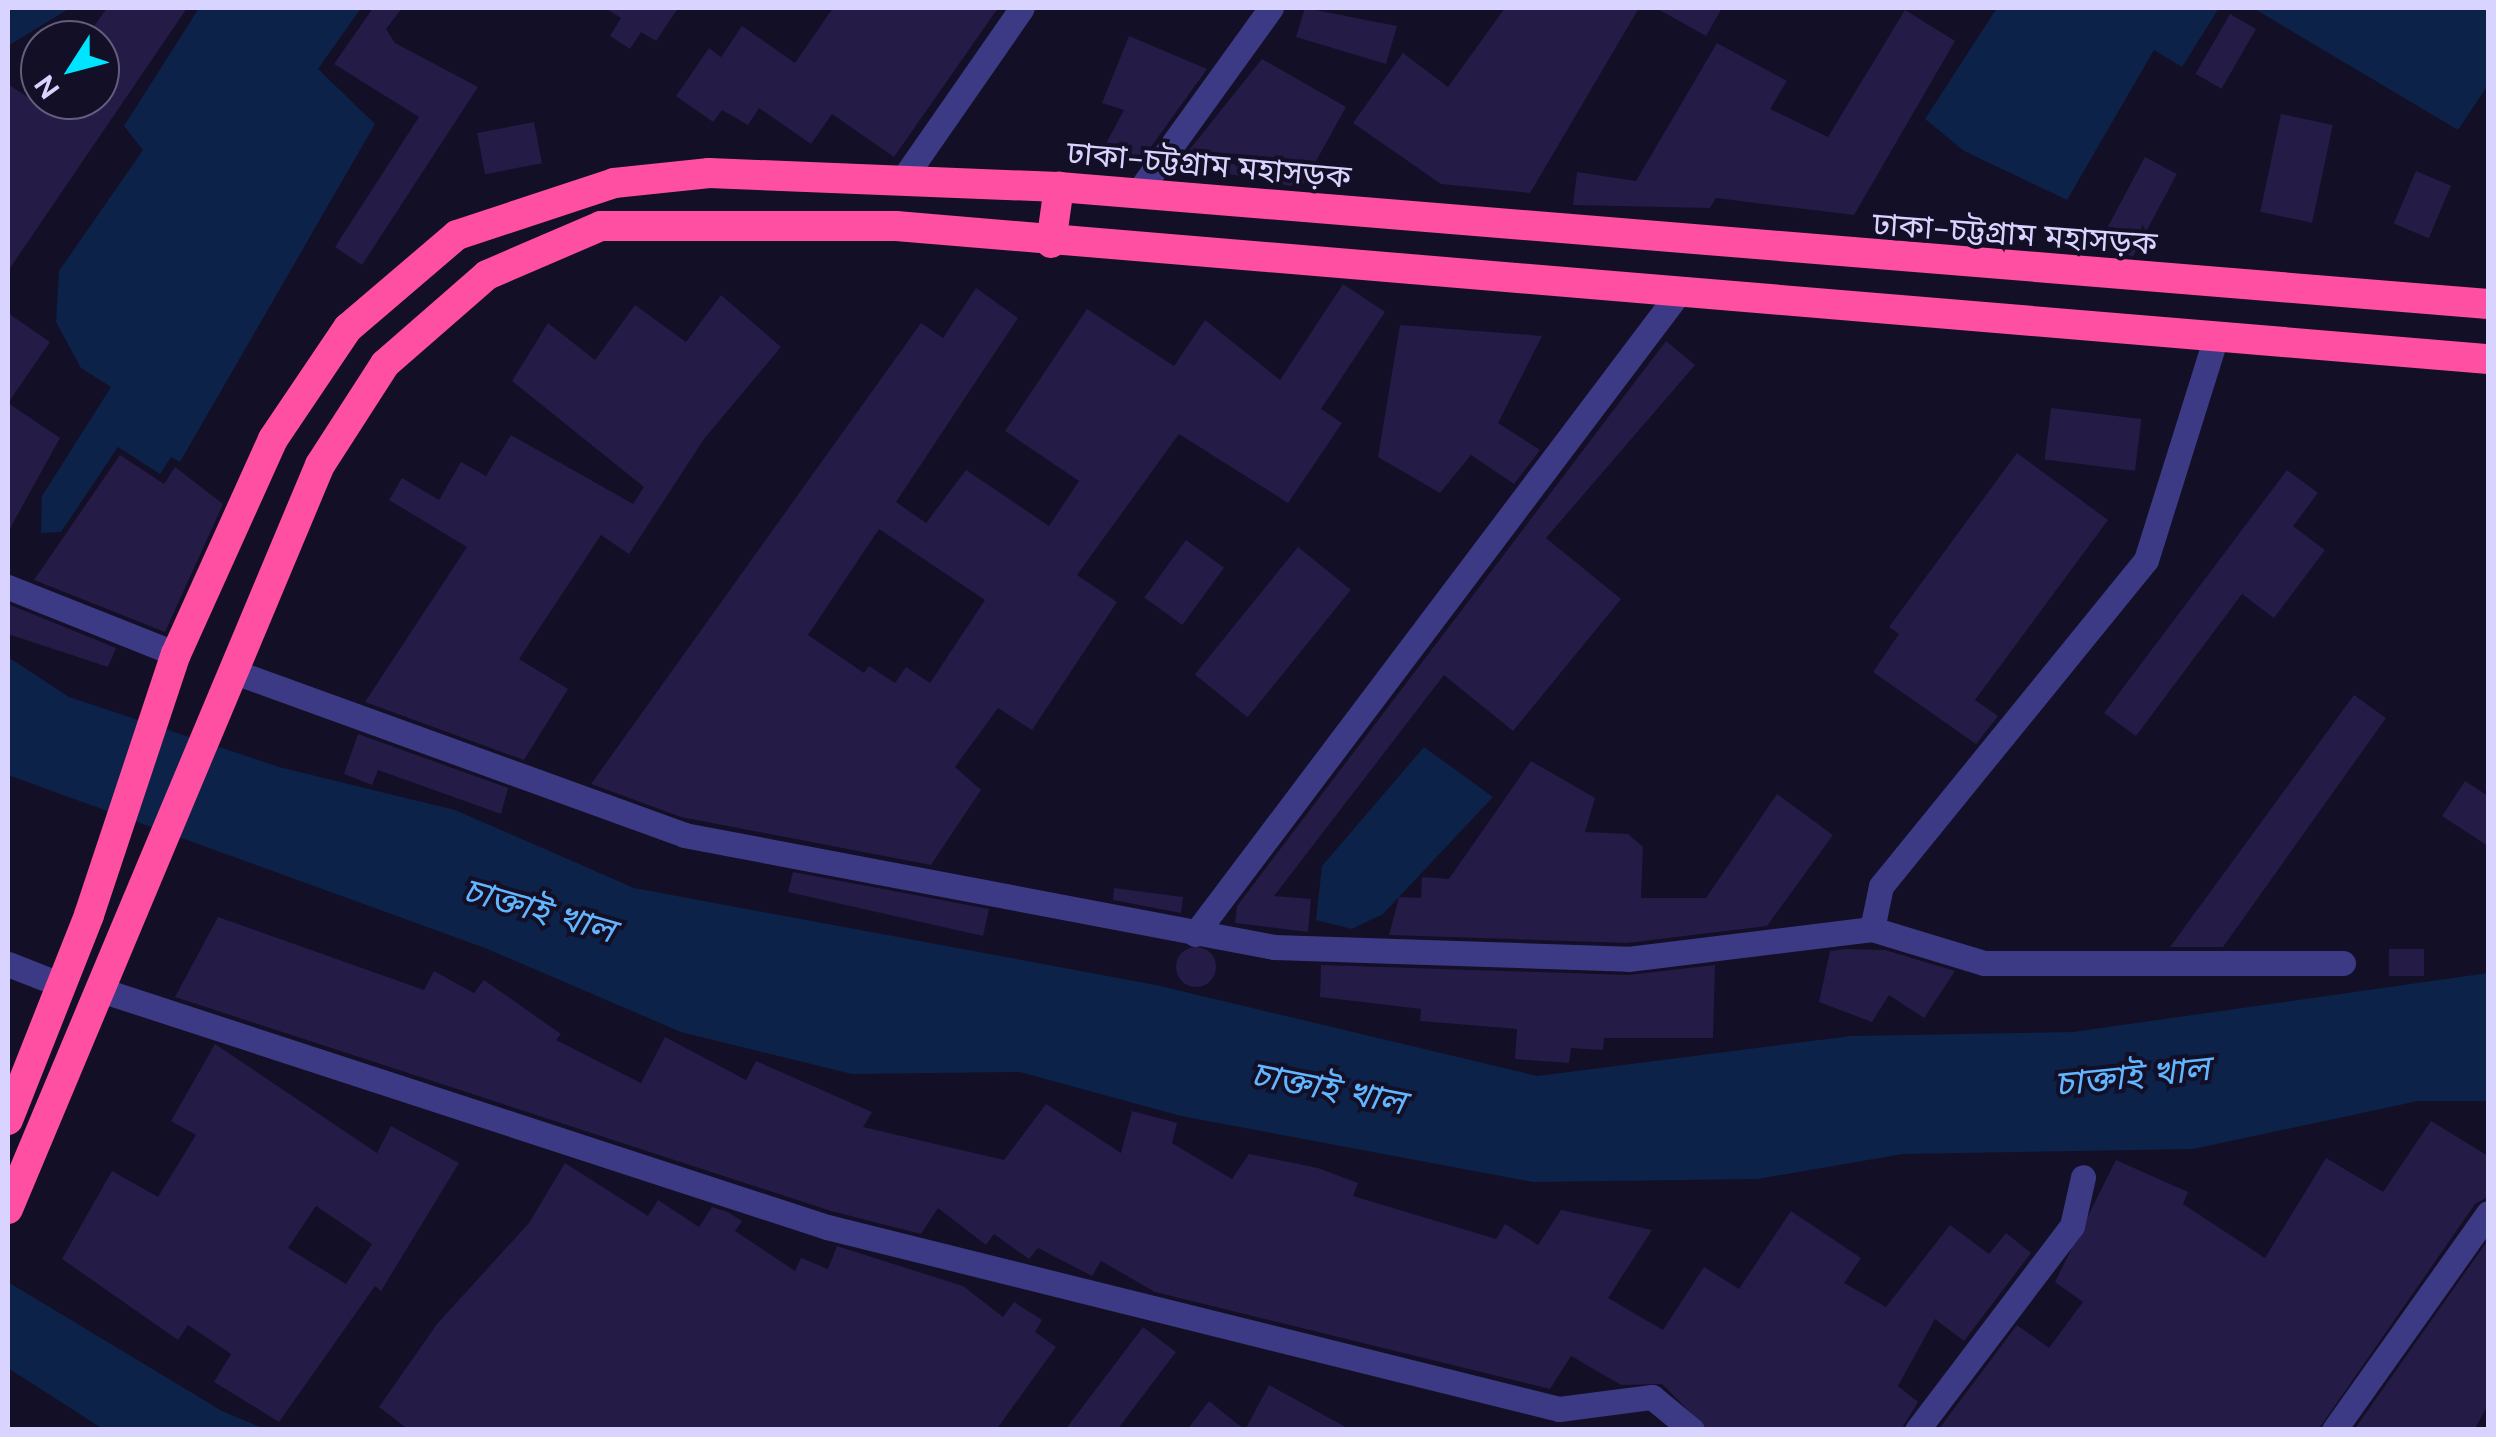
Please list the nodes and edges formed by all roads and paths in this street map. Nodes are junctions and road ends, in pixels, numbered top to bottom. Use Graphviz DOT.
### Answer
graph roads {
  1 [pos="1022,8"];
  2 [pos="1271,8"];
  3 [pos="904,179"];
  4 [pos="1059,187"];
  5 [pos="1136,195"];
  6 [pos="1051,243"];
  7 [pos="1680,291"];
  8 [pos="2488,304"];
  9 [pos="2216,336"];
  10 [pos="2488,359"];
  11 [pos="8,588"];
  12 [pos="173,661"];
  13 [pos="226,682"];
  14 [pos="1872,929"];
  15 [pos="1195,934"];
  16 [pos="2342,963"];
  17 [pos="8,964"];
  18 [pos="62,985"];
  19 [pos="104,991"];
  20 [pos="8,1120"];
  21 [pos="2083,1177"];
  22 [pos="8,1209"];
  23 [pos="2488,1212"];
  24 [pos="1692,1430"];
  25 [pos="1917,1430"];
  26 [pos="2334,1430"];
  1 -- 3 [label="street"];
  2 -- 5 [label="street"];
  3 -- 4 [label="highway, ঢাকা-চট্টগ্রাম মহাসড়ক"];
  3 -- 12 [label="highway, ঢাকা-চট্টগ্রাম মহাসড়ক"];
  4 -- 5 [label="highway, ঢাকা-চট্টগ্রাম মহাসড়ক"];
  4 -- 6 [label="highway"];
  5 -- 8 [label="highway, ঢাকা-চট্টগ্রাম মহাসড়ক"];
  6 -- 7 [label="highway"];
  6 -- 13 [label="highway"];
  7 -- 9 [label="highway"];
  7 -- 15 [label="street"];
  9 -- 10 [label="highway"];
  9 -- 14 [label="street"];
  11 -- 12 [label="street"];
  12 -- 18 [label="highway, ঢাকা-চট্টগ্রাম মহাসড়ক"];
  13 -- 15 [label="street"];
  13 -- 19 [label="highway"];
  14 -- 15 [label="street"];
  14 -- 16 [label="street"];
  17 -- 18 [label="street"];
  18 -- 20 [label="highway, ঢাকা-চট্টগ্রাম মহাসড়ক"];
  19 -- 22 [label="highway"];
  19 -- 24 [label="street"];
  21 -- 25 [label="street"];
  23 -- 26 [label="street"];
}
